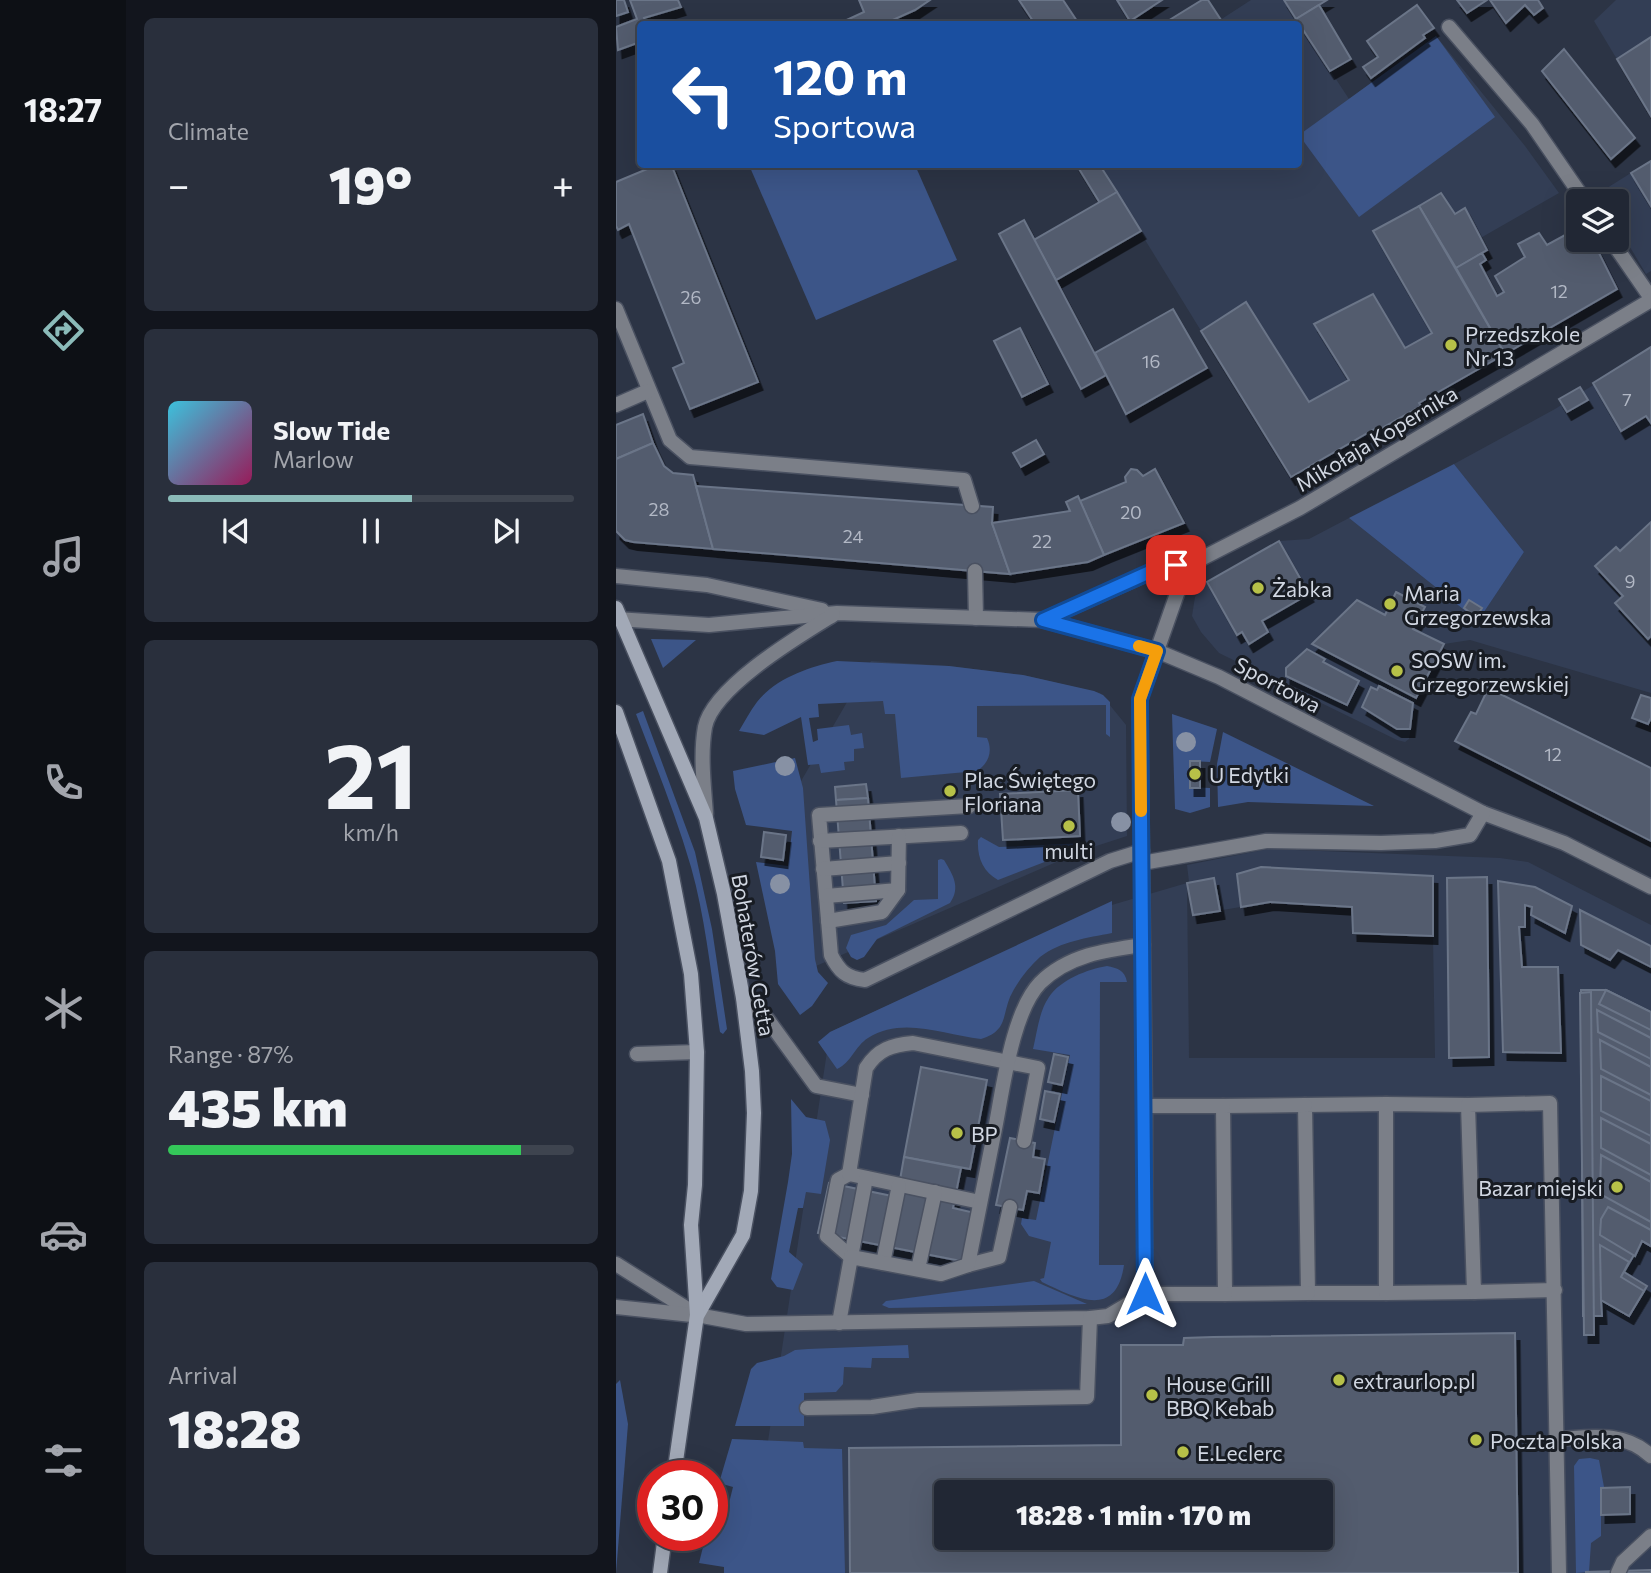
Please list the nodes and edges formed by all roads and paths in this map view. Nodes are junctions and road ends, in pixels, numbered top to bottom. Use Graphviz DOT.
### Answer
graph roads {
  1 [pos="1449,27"];
  2 [pos="1577,189"];
  3 [pos="1619,252"];
  4 [pos="1651,299"];
  5 [pos="616,309"];
  6 [pos="648,391"];
  7 [pos="616,405"];
  8 [pos="972,506"];
  9 [pos="1191,564"];
  10 [pos="975,571"];
  11 [pos="616,576"];
  12 [pos="837,613"];
  13 [pos="617,615"];
  14 [pos="976,618"];
  15 [pos="1043,620"];
  16 [pos="1157,651"];
  17 [pos="616,712"];
  18 [pos="969,806"];
  19 [pos="1483,813"];
  20 [pos="706,818"];
  21 [pos="961,833"];
  22 [pos="899,836"];
  23 [pos="820,841"];
  24 [pos="1142,857"];
  25 [pos="899,863"];
  26 [pos="823,869"];
  27 [pos="1651,887"];
  28 [pos="898,890"];
  29 [pos="826,896"];
  30 [pos="828,921"];
  31 [pos="1143,945"];
  32 [pos="743,998"];
  33 [pos="697,1052"];
  34 [pos="637,1055"];
  35 [pos="1008,1062"];
  36 [pos="862,1095"];
  37 [pos="1386,1104"];
  38 [pos="1305,1105"];
  39 [pos="1468,1105"];
  40 [pos="1145,1106"];
  41 [pos="1223,1106"];
  42 [pos="1024,1141"];
  43 [pos="849,1174"];
  44 [pos="866,1178"];
  45 [pos="899,1185"];
  46 [pos="935,1192"];
  47 [pos="981,1202"];
  48 [pos="1010,1207"];
  49 [pos="851,1257"];
  50 [pos="883,1263"];
  51 [pos="616,1264"];
  52 [pos="968,1265"];
  53 [pos="918,1269"];
  54 [pos="1555,1290"];
  55 [pos="1474,1292"];
  56 [pos="1308,1293"];
  57 [pos="1386,1293"];
  58 [pos="1145,1294"];
  59 [pos="1225,1294"];
  60 [pos="616,1307"];
  61 [pos="697,1315"];
  62 [pos="1090,1318"];
  63 [pos="839,1323"];
  64 [pos="807,1408"];
  65 [pos="1558,1439"];
  66 [pos="1651,1456"];
  67 [pos="676,1460"];
  68 [pos="1651,1536"];
  69 [pos="663,1551"];
  70 [pos="660,1573"];
  71 [pos="1559,1573"];
  72 [pos="1618,1573"];
  1 -- 2 [label="street"];
  3 -- 4 [label="street"];
  4 -- 9 [label="street, Mikołaja Kopernika"];
  5 -- 6 [label="street"];
  6 -- 7 [label="street"];
  6 -- 8 [label="street"];
  9 -- 15 [label="street, Mikołaja Kopernika"];
  9 -- 16 [label="street"];
  10 -- 14 [label="street"];
  11 -- 12 [label="street, Mikołaja Kopernika"];
  12 -- 13 [label="street, Mikołaja Kopernika"];
  12 -- 14 [label="street, Mikołaja Kopernika"];
  12 -- 20 [label="street"];
  13 -- 20 [label="main road, Bohaterów Getta"];
  14 -- 15 [label="street, Mikołaja Kopernika"];
  15 -- 16 [label="street, Sportowa"];
  16 -- 19 [label="street, Sportowa"];
  16 -- 24 [label="street"];
  17 -- 33 [label="main road, Bohaterów Getta"];
  18 -- 23 [label="street"];
  19 -- 24 [label="street"];
  19 -- 27 [label="street, Sportowa"];
  20 -- 32 [label="main road, Bohaterów Getta"];
  21 -- 22 [label="street"];
  22 -- 23 [label="street"];
  22 -- 25 [label="street"];
  23 -- 26 [label="street"];
  24 -- 30 [label="street"];
  24 -- 31 [label="street"];
  25 -- 26 [label="street"];
  25 -- 28 [label="street"];
  26 -- 29 [label="street"];
  28 -- 29 [label="street"];
  28 -- 30 [label="street"];
  29 -- 30 [label="street"];
  31 -- 35 [label="street"];
  31 -- 40 [label="street"];
  32 -- 36 [label="street"];
  32 -- 61 [label="main road, Bohaterów Getta"];
  33 -- 34 [label="street"];
  33 -- 61 [label="main road, Bohaterów Getta"];
  35 -- 36 [label="street"];
  35 -- 42 [label="street"];
  35 -- 47 [label="street"];
  36 -- 43 [label="street"];
  37 -- 38 [label="street"];
  37 -- 39 [label="street"];
  37 -- 57 [label="street"];
  38 -- 41 [label="street"];
  38 -- 56 [label="street"];
  39 -- 54 [label="street"];
  39 -- 55 [label="street"];
  40 -- 41 [label="street"];
  40 -- 58 [label="street"];
  41 -- 59 [label="street"];
  43 -- 44 [label="street"];
  43 -- 49 [label="street"];
  44 -- 45 [label="street"];
  44 -- 49 [label="street"];
  45 -- 46 [label="street"];
  45 -- 50 [label="street"];
  46 -- 47 [label="street"];
  46 -- 53 [label="street"];
  47 -- 52 [label="street"];
  48 -- 52 [label="street"];
  49 -- 50 [label="street"];
  49 -- 63 [label="street"];
  50 -- 53 [label="street"];
  51 -- 61 [label="street"];
  52 -- 53 [label="street"];
  54 -- 55 [label="street"];
  54 -- 65 [label="street"];
  55 -- 57 [label="street"];
  56 -- 57 [label="street"];
  56 -- 59 [label="street"];
  58 -- 59 [label="street"];
  58 -- 62 [label="street"];
  60 -- 61 [label="street"];
  61 -- 63 [label="street"];
  61 -- 67 [label="main road, Bohaterów Getta"];
  62 -- 63 [label="street"];
  62 -- 64 [label="street"];
  65 -- 66 [label="street"];
  65 -- 71 [label="street"];
  68 -- 72 [label="street"];
  69 -- 70 [label="main road"];
}
